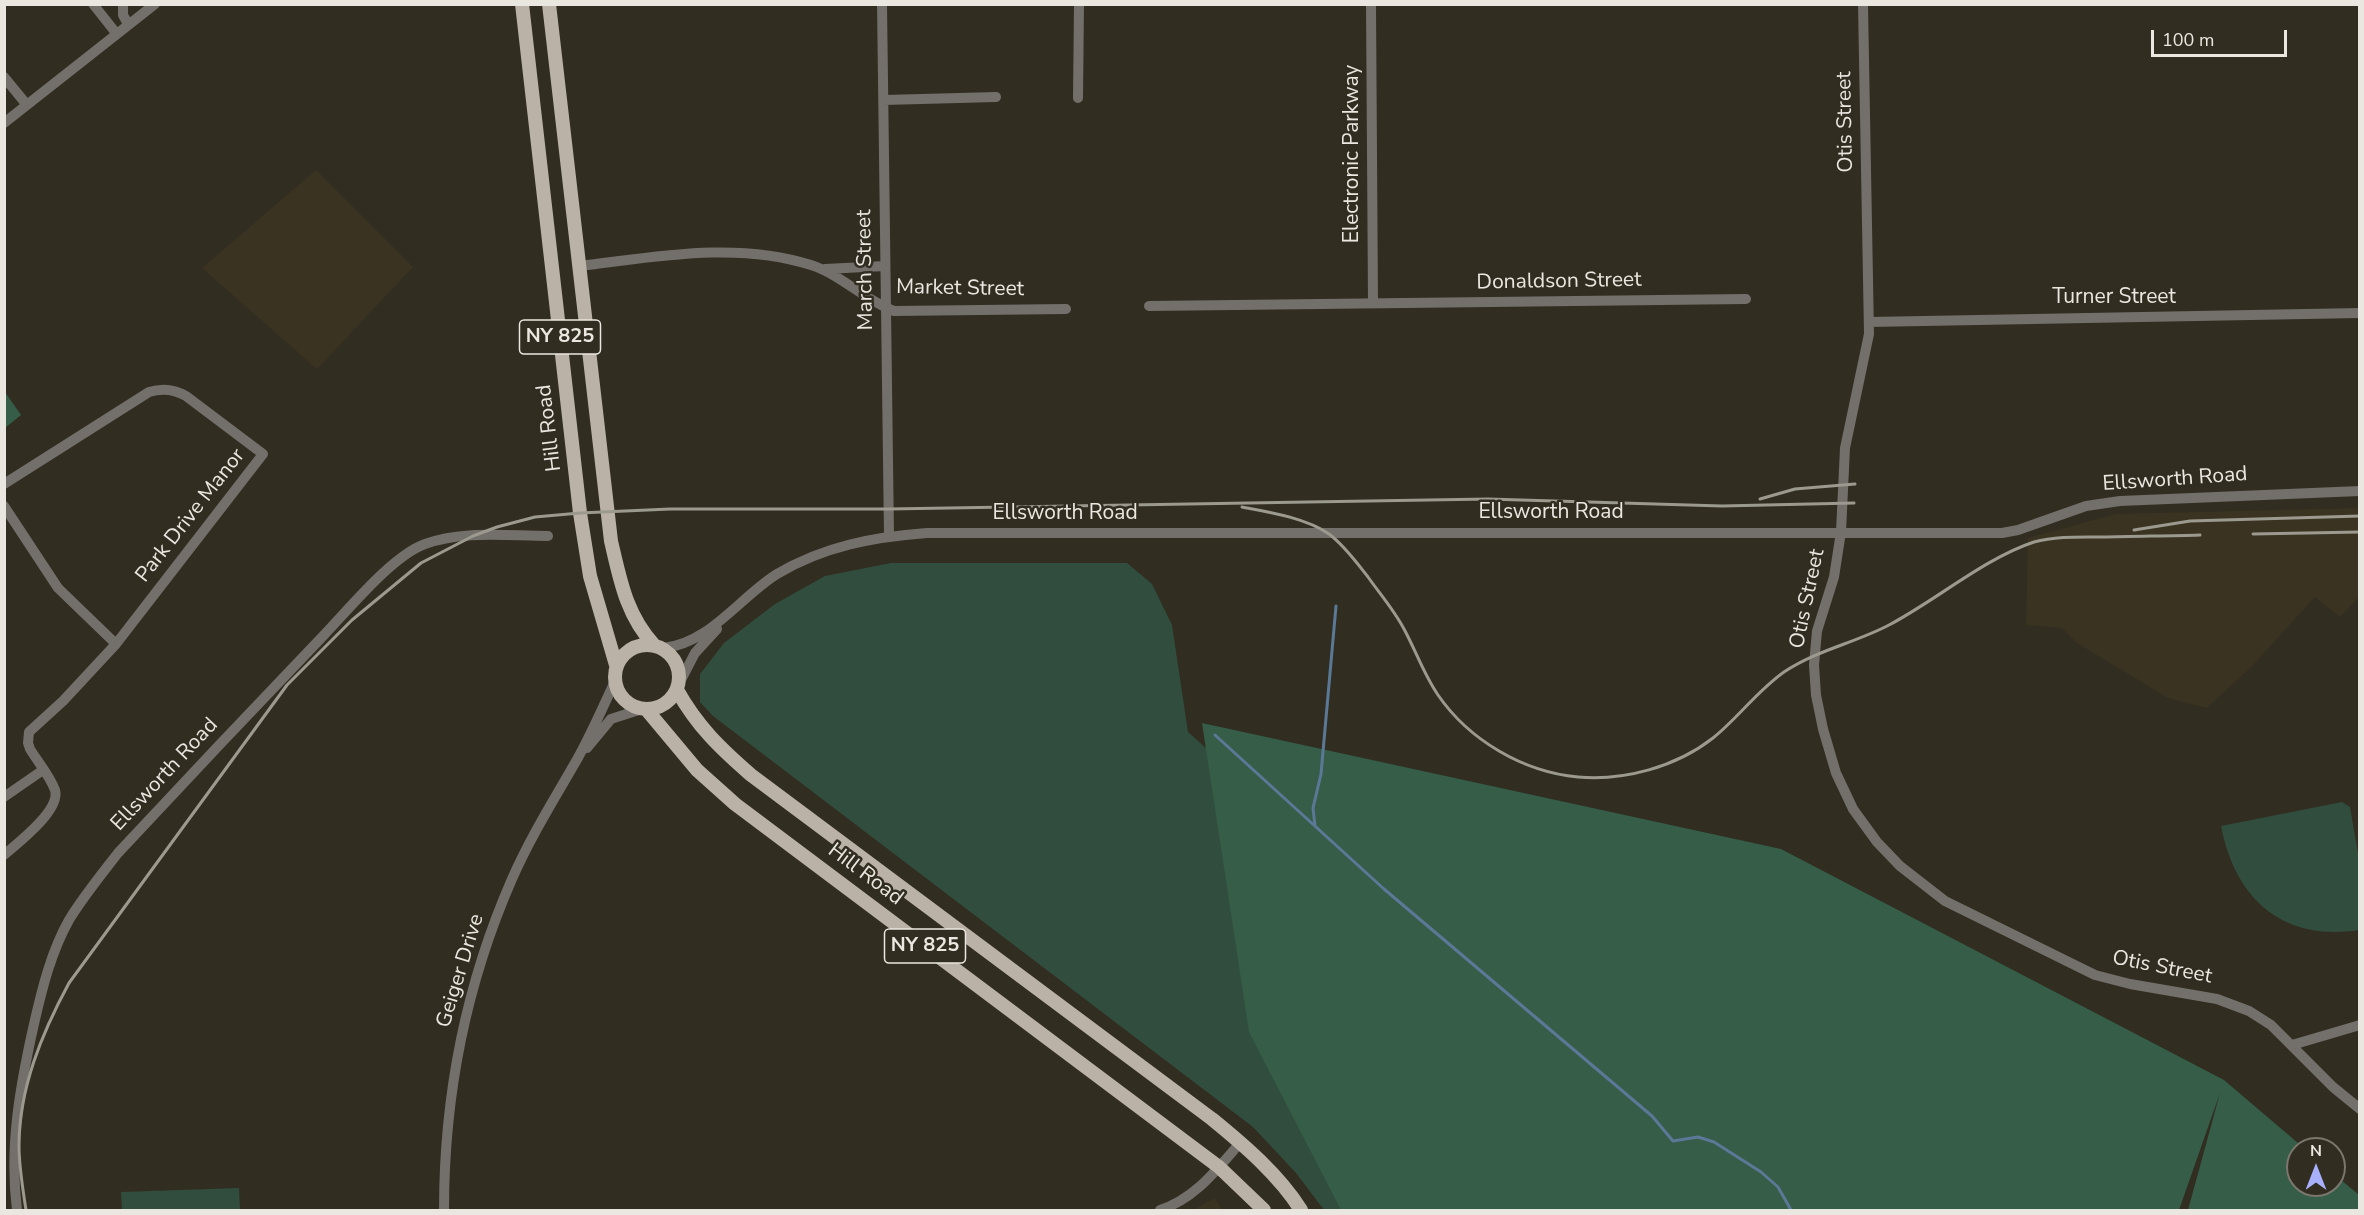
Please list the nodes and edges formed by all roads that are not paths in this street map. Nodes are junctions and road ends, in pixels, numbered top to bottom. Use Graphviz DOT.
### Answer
graph roads {
  1 [pos="93,4"];
  2 [pos="123,4"];
  3 [pos="155,4"];
  4 [pos="522,4"];
  5 [pos="549,4"];
  6 [pos="882,4"];
  7 [pos="1079,4"];
  8 [pos="1371,4"];
  9 [pos="1863,4"];
  10 [pos="128,24"];
  11 [pos="116,33"];
  12 [pos="4,77"];
  13 [pos="996,97"];
  14 [pos="1078,98"];
  15 [pos="884,100"];
  16 [pos="27,105"];
  17 [pos="4,123"];
  18 [pos="579,266"];
  19 [pos="885,266"];
  20 [pos="822,270"];
  21 [pos="1746,299"];
  22 [pos="1373,303"];
  23 [pos="1149,306"];
  24 [pos="886,308"];
  25 [pos="1066,309"];
  26 [pos="2360,313"];
  27 [pos="1869,322"];
  28 [pos="4,484"];
  29 [pos="2360,491"];
  30 [pos="4,506"];
  31 [pos="1841,532"];
  32 [pos="548,536"];
  33 [pos="889,536"];
  34 [pos="751,593"];
  35 [pos="116,644"];
  36 [pos="658,647"];
  37 [pos="616,665"];
  38 [pos="615,681"];
  39 [pos="678,686"];
  40 [pos="644,709"];
  41 [pos="577,760"];
  42 [pos="43,770"];
  43 [pos="4,796"];
  44 [pos="4,855"];
  45 [pos="2360,1025"];
  46 [pos="2292,1045"];
  47 [pos="2360,1109"];
  48 [pos="1240,1143"];
  49 [pos="1219,1167"];
  50 [pos="17,1210"];
  51 [pos="444,1210"];
  52 [pos="1160,1210"];
  53 [pos="1264,1210"];
  54 [pos="1301,1210"];
  1 -- 11 [label="street"];
  2 -- 10 [label="street"];
  3 -- 10 [label="street"];
  4 -- 37 [label="main road, Hill Road / NY 825"];
  5 -- 18 [label="main road, NY 825"];
  6 -- 15 [label="street, March Street"];
  7 -- 14 [label="street"];
  8 -- 22 [label="street, Electronic Parkway"];
  9 -- 27 [label="street, Otis Street"];
  10 -- 11 [label="street"];
  11 -- 16 [label="street"];
  12 -- 16 [label="street"];
  13 -- 15 [label="street"];
  15 -- 19 [label="street, March Street"];
  16 -- 17 [label="street"];
  18 -- 20 [label="street, Market Street"];
  18 -- 36 [label="main road, NY 825"];
  19 -- 20 [label="street"];
  19 -- 24 [label="street, March Street"];
  20 -- 24 [label="street, Market Street"];
  21 -- 22 [label="street, Donaldson Street"];
  22 -- 23 [label="street"];
  24 -- 25 [label="street, Market Street"];
  24 -- 33 [label="street, March Street"];
  26 -- 27 [label="street, Turner Street"];
  27 -- 31 [label="street, Otis Street"];
  28 -- 35 [label="street, Park Drive Manor"];
  29 -- 31 [label="street, Ellsworth Road"];
  30 -- 35 [label="street"];
  31 -- 33 [label="street, Ellsworth Road"];
  31 -- 46 [label="street, Otis Street"];
  32 -- 50 [label="street, Ellsworth Road"];
  33 -- 34 [label="street, Ellsworth Road"];
  34 -- 36 [label="street, Ellsworth Road"];
  34 -- 39 [label="street, Ellsworth Road"];
  35 -- 42 [label="street"];
  36 -- 37 [label="main road"];
  36 -- 39 [label="main road, NY 825"];
  37 -- 38 [label="main road, NY 825"];
  38 -- 40 [label="main road, NY 825"];
  38 -- 41 [label="street, Geiger Drive"];
  39 -- 40 [label="main road"];
  39 -- 48 [label="main road, Hill Road / NY 825"];
  40 -- 41 [label="street, Geiger Drive"];
  40 -- 49 [label="main road, Hill Road / NY 825"];
  41 -- 51 [label="street, Geiger Drive"];
  42 -- 43 [label="street"];
  42 -- 44 [label="street"];
  45 -- 46 [label="street"];
  46 -- 47 [label="street, Otis Street"];
  48 -- 49 [label="street"];
  48 -- 54 [label="main road, NY 825"];
  49 -- 52 [label="street"];
  49 -- 53 [label="main road, NY 825"];
}
